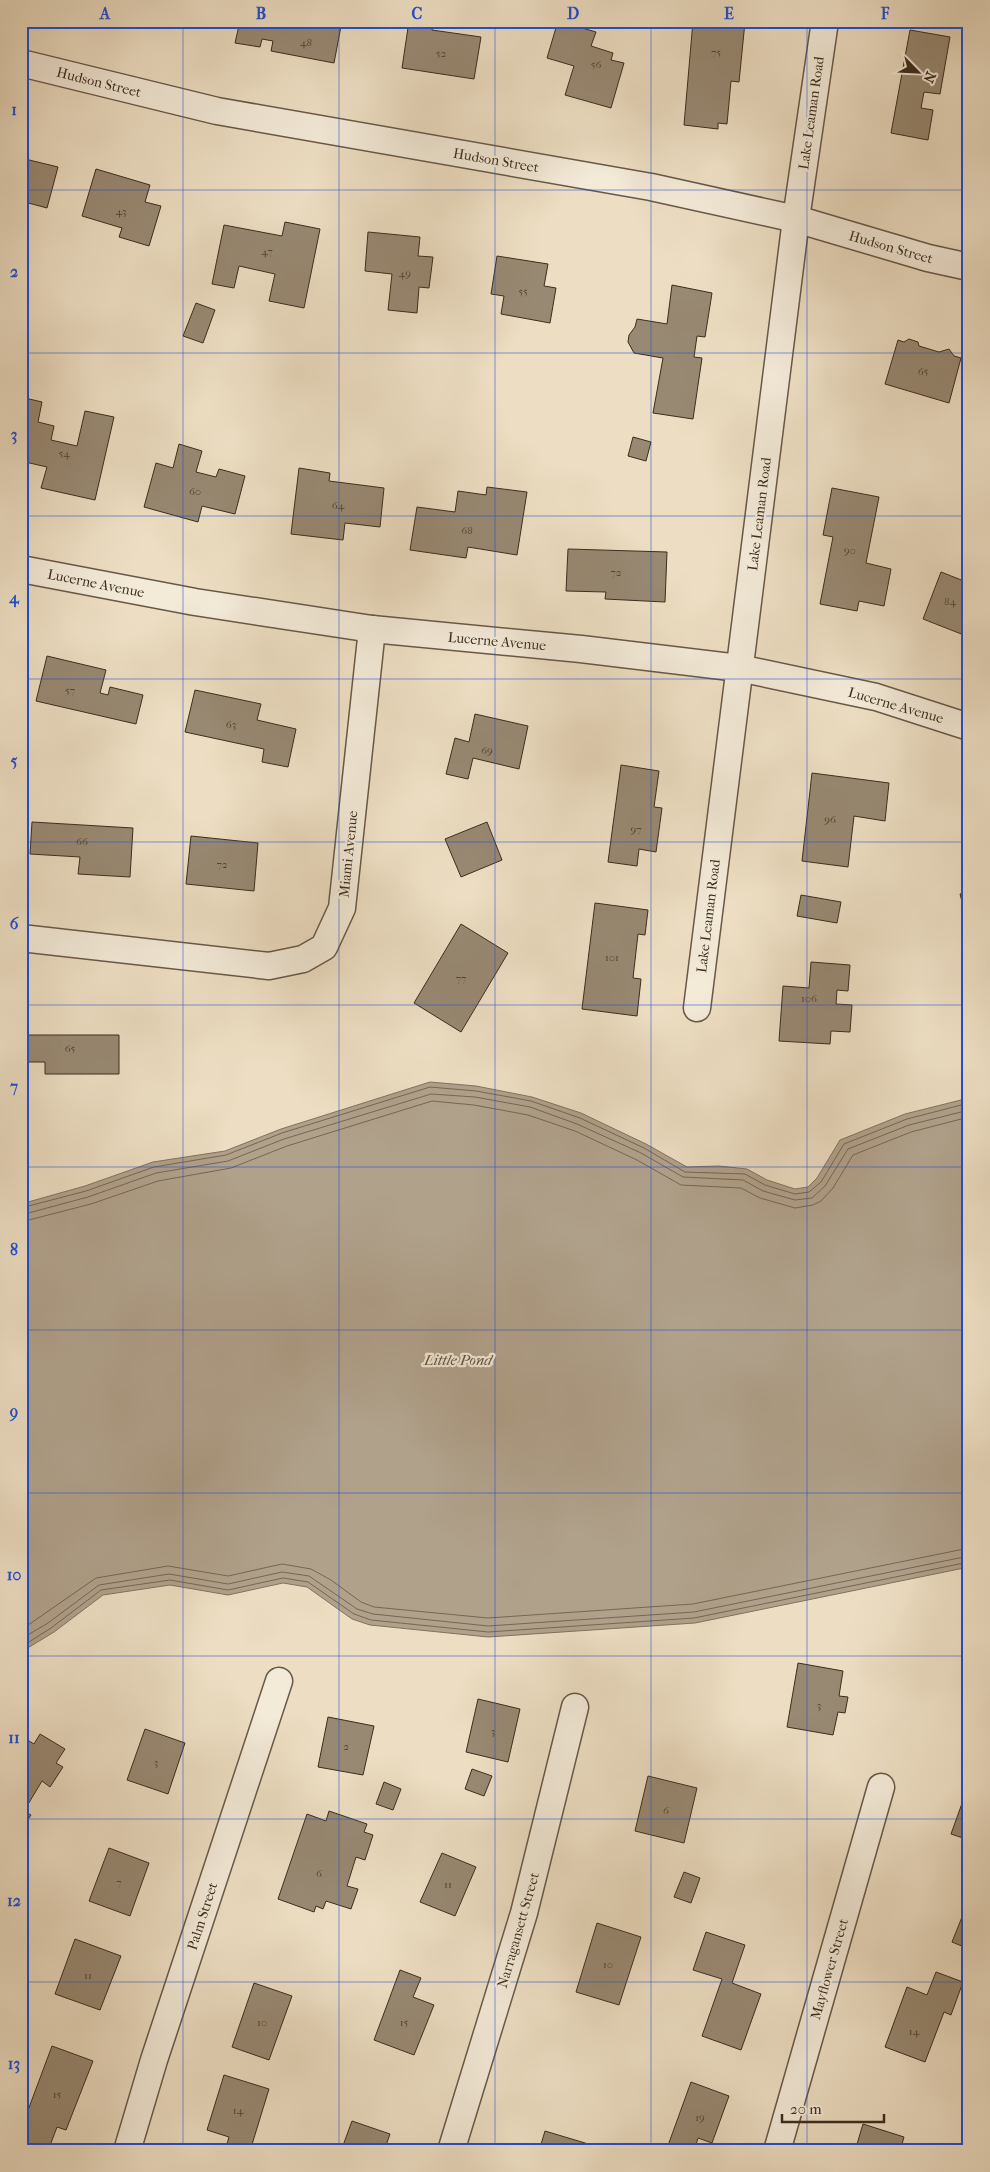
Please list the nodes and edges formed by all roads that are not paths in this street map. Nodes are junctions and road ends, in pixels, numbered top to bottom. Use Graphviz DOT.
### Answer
graph roads {
  1 [pos="824,21"];
  2 [pos="21,63"];
  3 [pos="796,219"];
  4 [pos="969,268"];
  5 [pos="21,569"];
  6 [pos="372,629"];
  7 [pos="739,668"];
  8 [pos="969,727"];
  9 [pos="21,938"];
  10 [pos="697,1008"];
  11 [pos="279,1681"];
  12 [pos="575,1707"];
  13 [pos="881,1787"];
  14 [pos="127,2151"];
  15 [pos="451,2151"];
  16 [pos="777,2151"];
  1 -- 3 [label="street, Lake Leaman Road"];
  2 -- 3 [label="street, Hudson Street"];
  3 -- 4 [label="street, Hudson Street"];
  3 -- 7 [label="street, Lake Leaman Road"];
  5 -- 6 [label="street, Lucerne Avenue"];
  6 -- 7 [label="street, Lucerne Avenue"];
  6 -- 9 [label="street, Miami Avenue"];
  7 -- 8 [label="street, Lucerne Avenue"];
  7 -- 10 [label="street, Lake Leaman Road"];
  11 -- 14 [label="street, Palm Street"];
  12 -- 15 [label="street, Narragansett Street"];
  13 -- 16 [label="street, Mayflower Street"];
}
